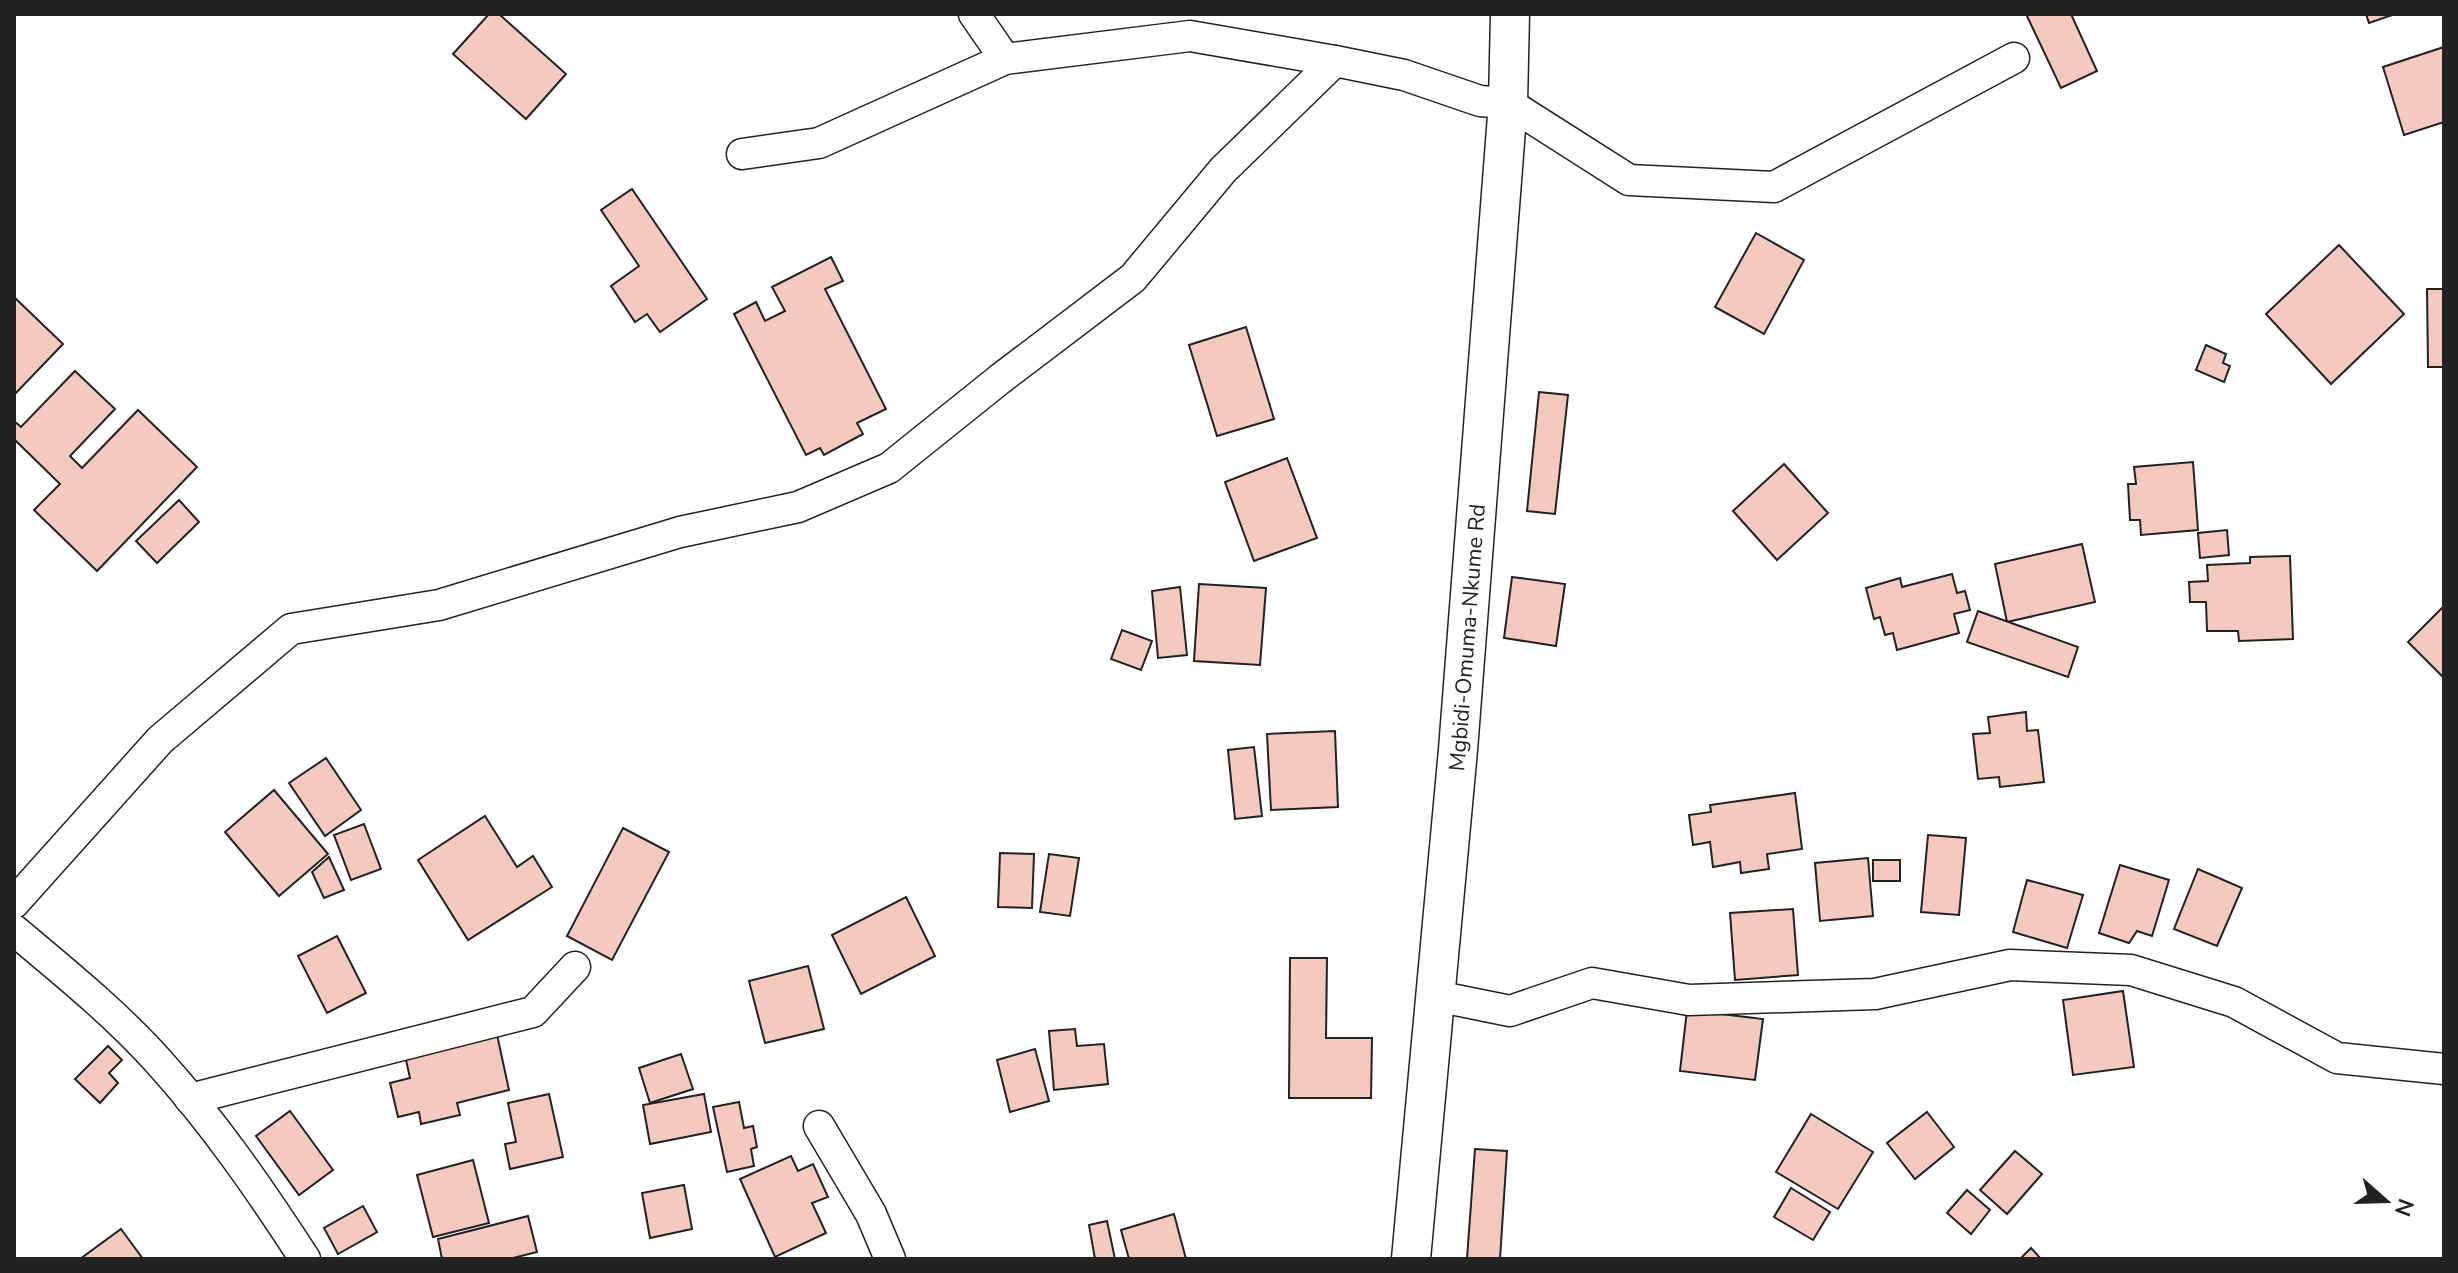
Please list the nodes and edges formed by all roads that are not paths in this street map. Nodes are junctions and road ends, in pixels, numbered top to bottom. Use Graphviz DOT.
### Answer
graph roads {
  1 [pos="974,14"];
  2 [pos="1510,14"];
  3 [pos="2014,58"];
  4 [pos="1005,59"];
  5 [pos="1335,61"];
  6 [pos="1508,103"];
  7 [pos="742,154"];
  8 [pos="14,903"];
  9 [pos="14,930"];
  10 [pos="575,967"];
  11 [pos="1436,996"];
  12 [pos="2444,1069"];
  13 [pos="190,1099"];
  14 [pos="819,1126"];
  15 [pos="305,1259"];
  16 [pos="890,1259"];
  17 [pos="1411,1259"];
  1 -- 4 [label="street"];
  2 -- 6 [label="street, Mgbidi-Omuma-Nkume Rd"];
  3 -- 6 [label="street"];
  4 -- 5 [label="street"];
  4 -- 7 [label="street"];
  5 -- 6 [label="street"];
  5 -- 8 [label="street"];
  6 -- 11 [label="street, Mgbidi-Omuma-Nkume Rd"];
  9 -- 13 [label="street"];
  10 -- 13 [label="street"];
  11 -- 12 [label="street"];
  11 -- 17 [label="street, Mgbidi-Omuma-Nkume Rd"];
  13 -- 15 [label="street"];
  14 -- 16 [label="street"];
}
